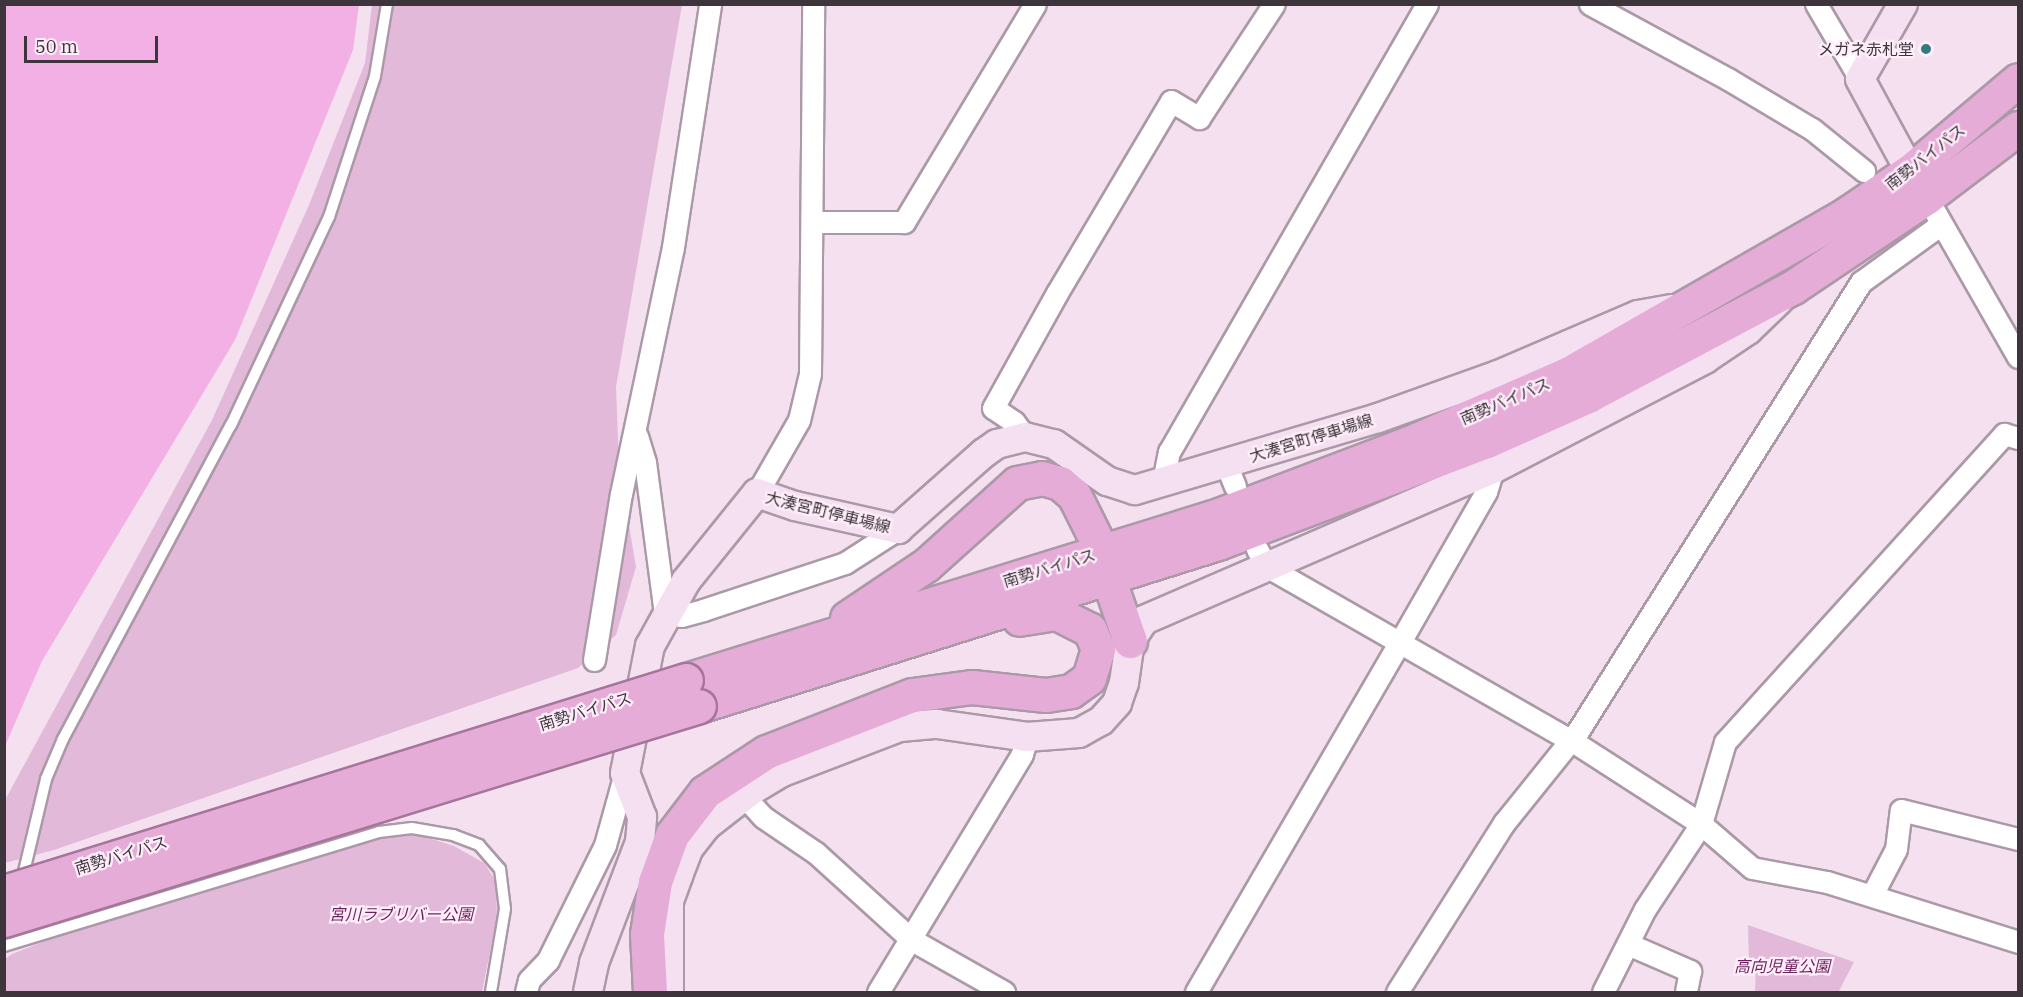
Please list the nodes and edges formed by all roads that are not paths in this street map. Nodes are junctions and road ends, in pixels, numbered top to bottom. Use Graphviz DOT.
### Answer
graph roads {
  1 [pos="387,4"];
  2 [pos="710,4"];
  3 [pos="813,4"];
  4 [pos="1035,4"];
  5 [pos="1274,4"];
  6 [pos="1427,4"];
  7 [pos="1590,4"];
  8 [pos="1816,4"];
  9 [pos="1903,4"];
  10 [pos="1860,79"];
  11 [pos="2019,80"];
  12 [pos="2019,128"];
  13 [pos="1864,171"];
  14 [pos="1926,198"];
  15 [pos="812,222"];
  16 [pos="1792,287"];
  17 [pos="1694,305"];
  18 [pos="2019,357"];
  19 [pos="636,435"];
  20 [pos="1025,437"];
  21 [pos="2019,438"];
  22 [pos="1493,469"];
  23 [pos="1163,482"];
  24 [pos="757,494"];
  25 [pos="898,530"];
  26 [pos="1095,537"];
  27 [pos="1261,558"];
  28 [pos="1113,591"];
  29 [pos="665,613"];
  30 [pos="1130,641"];
  31 [pos="1400,642"];
  32 [pos="594,660"];
  33 [pos="693,693"];
  34 [pos="1027,737"];
  35 [pos="1569,740"];
  36 [pos="625,773"];
  37 [pos="744,796"];
  38 [pos="1701,824"];
  39 [pos="2019,839"];
  40 [pos="4,891"];
  41 [pos="1872,895"];
  42 [pos="4,920"];
  43 [pos="4,928"];
  44 [pos="912,940"];
  45 [pos="2019,942"];
  46 [pos="1628,944"];
  47 [pos="4,946"];
  48 [pos="490,993"];
  49 [pos="526,993"];
  50 [pos="588,993"];
  51 [pos="650,993"];
  52 [pos="669,993"];
  53 [pos="879,993"];
  54 [pos="1004,993"];
  55 [pos="1196,993"];
  56 [pos="1397,993"];
  57 [pos="1603,993"];
  58 [pos="1686,993"];
  1 -- 43 [label="lane"];
  2 -- 19 [label="street"];
  3 -- 15 [label="street"];
  4 -- 15 [label="street"];
  5 -- 20 [label="street"];
  6 -- 23 [label="street"];
  7 -- 13 [label="street"];
  8 -- 10 [label="street"];
  9 -- 10 [label="main road"];
  10 -- 14 [label="main road"];
  11 -- 14 [label="highway, 南勢バイパス"];
  12 -- 14 [label="highway, 南勢バイパス"];
  14 -- 16 [label="highway, 南勢バイパス"];
  14 -- 17 [label="highway, 南勢バイパス"];
  14 -- 18 [label="street"];
  14 -- 35 [label="street"];
  15 -- 24 [label="street"];
  16 -- 22 [label="main road"];
  16 -- 33 [label="highway, 南勢バイパス"];
  17 -- 23 [label="main road, 大湊宮町停車場線"];
  17 -- 33 [label="highway, 南勢バイパス"];
  19 -- 29 [label="street"];
  19 -- 32 [label="street"];
  20 -- 23 [label="main road, 大湊宮町停車場線"];
  20 -- 25 [label="main road, 大湊宮町停車場線"];
  21 -- 38 [label="street"];
  22 -- 27 [label="main road"];
  22 -- 31 [label="street"];
  24 -- 25 [label="main road, 大湊宮町停車場線"];
  24 -- 29 [label="main road, 大湊宮町停車場線"];
  25 -- 29 [label="street"];
  26 -- 33 [label="highway"];
  27 -- 30 [label="main road"];
  27 -- 31 [label="street"];
  28 -- 30 [label="highway"];
  29 -- 36 [label="main road, 大湊宮町停車場線"];
  30 -- 34 [label="main road"];
  31 -- 35 [label="street"];
  31 -- 55 [label="street"];
  33 -- 40 [label="highway, 南勢バイパス, bridge"];
  33 -- 42 [label="highway, 南勢バイパス, bridge"];
  33 -- 51 [label="highway"];
  34 -- 37 [label="main road"];
  34 -- 44 [label="street"];
  35 -- 38 [label="street"];
  35 -- 56 [label="street"];
  36 -- 49 [label="street"];
  36 -- 50 [label="main road"];
  37 -- 44 [label="street"];
  37 -- 52 [label="main road"];
  38 -- 41 [label="street"];
  38 -- 46 [label="street"];
  39 -- 41 [label="street"];
  41 -- 45 [label="street"];
  44 -- 53 [label="street"];
  44 -- 54 [label="street"];
  46 -- 57 [label="street"];
  46 -- 58 [label="street"];
  47 -- 48 [label="lane"];
}
